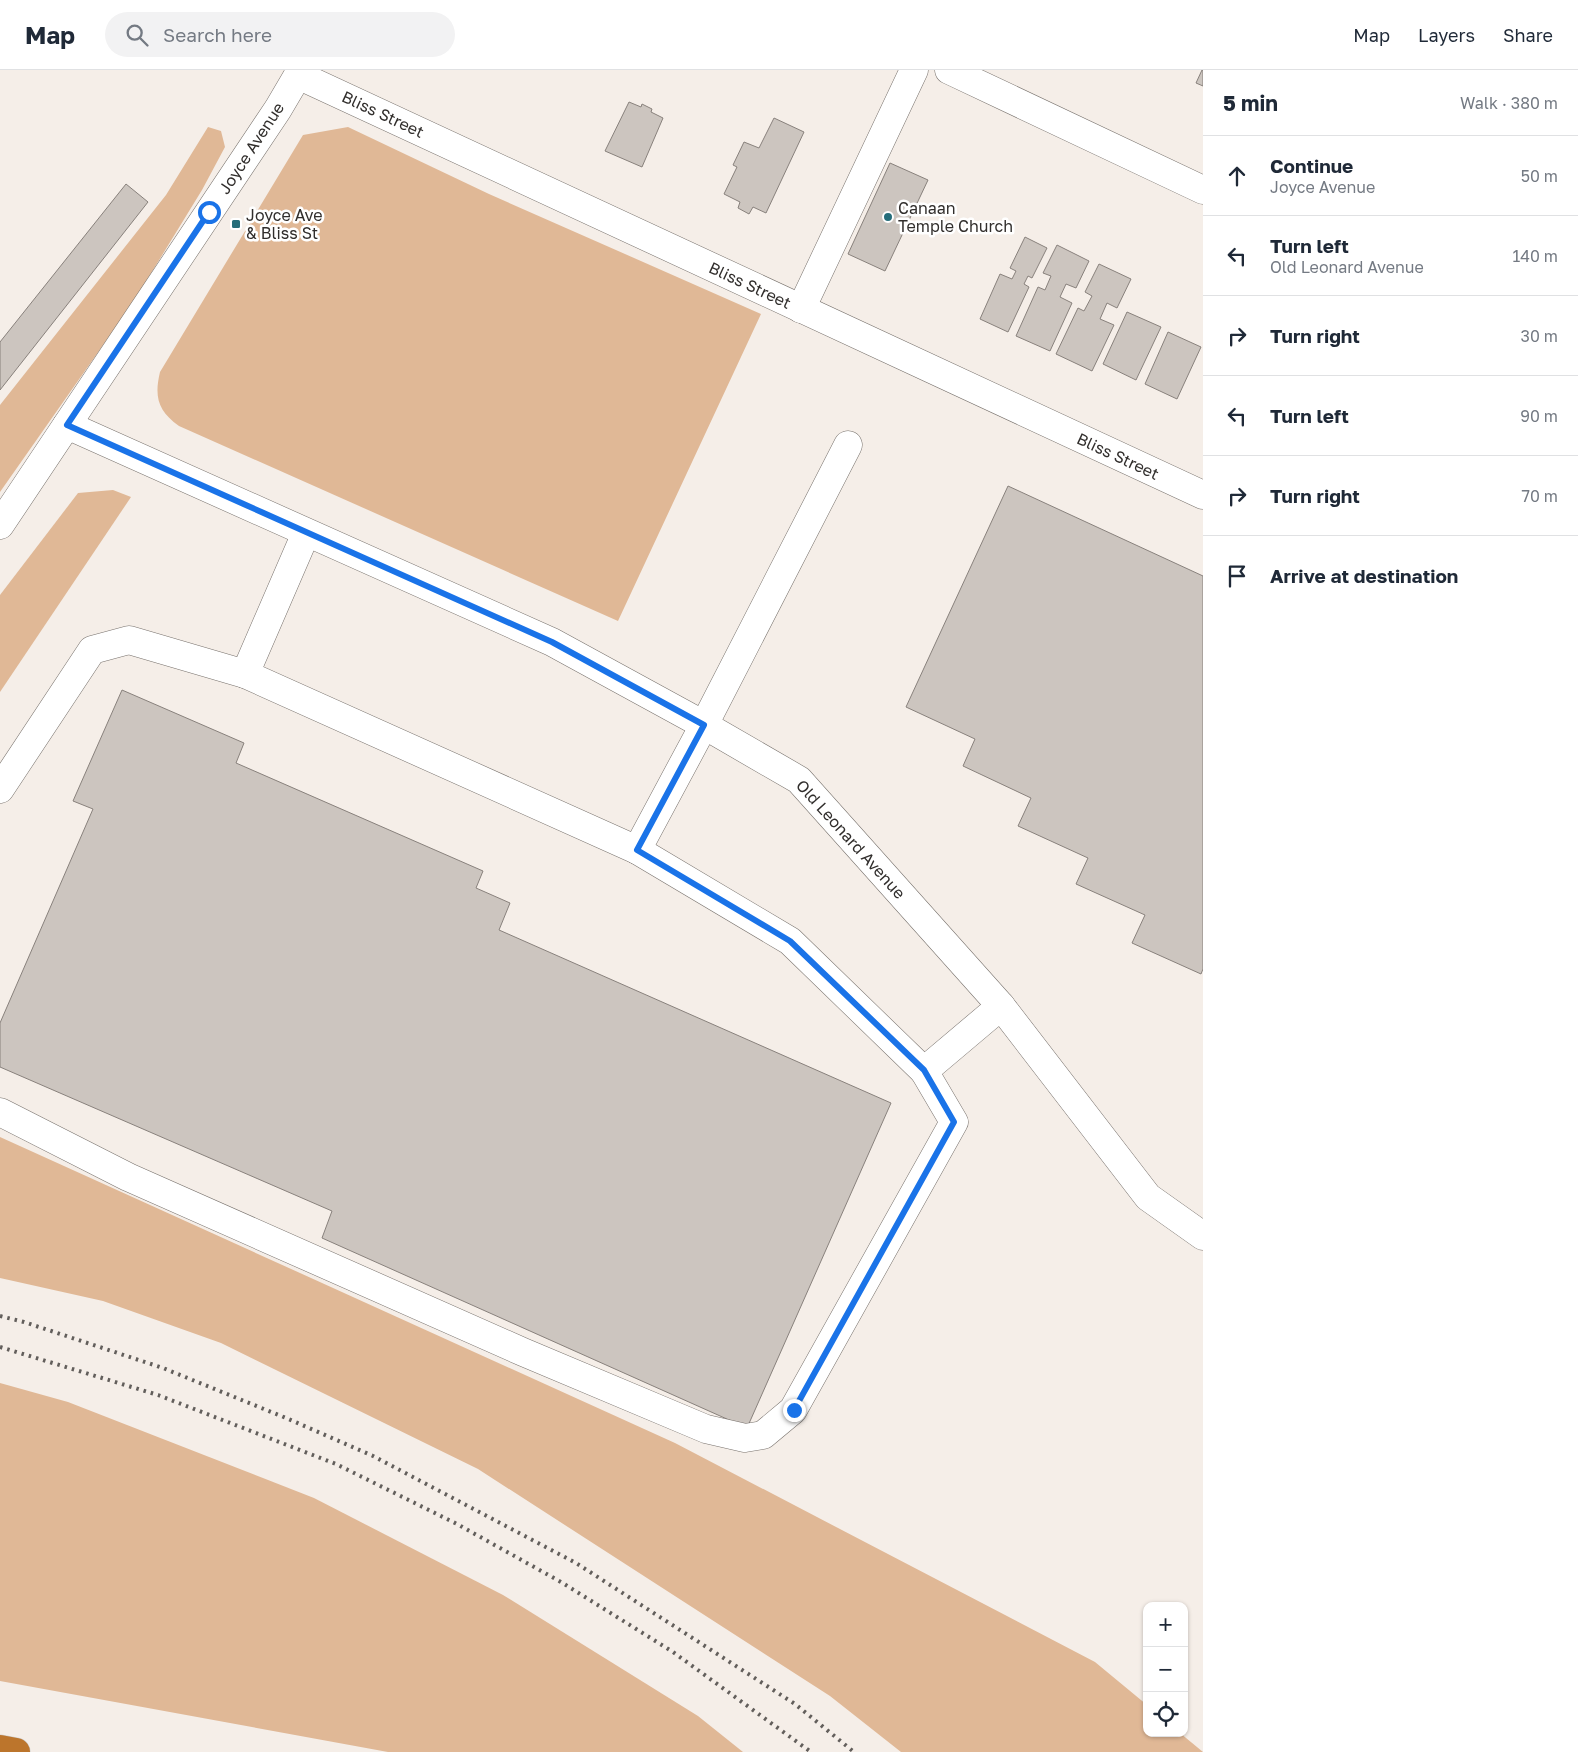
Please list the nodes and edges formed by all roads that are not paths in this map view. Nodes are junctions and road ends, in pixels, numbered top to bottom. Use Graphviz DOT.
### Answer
graph roads {
  1 [pos="914,70"];
  2 [pos="949,70"];
  3 [pos="300,72"];
  4 [pos="1203,190"];
  5 [pos="801,309"];
  6 [pos="67,425"];
  7 [pos="848,445"];
  8 [pos="1203,495"];
  9 [pos="0,525"];
  10 [pos="306,533"];
  11 [pos="245,674"];
  12 [pos="704,725"];
  13 [pos="0,789"];
  14 [pos="637,850"];
  15 [pos="1001,1006"];
  16 [pos="924,1070"];
  17 [pos="0,1112"];
  18 [pos="1203,1236"];
  19 [pos="0,1749"];
  20 [pos="16,1752"];
  1 -- 5 [label="street"];
  2 -- 4 [label="street"];
  3 -- 5 [label="street, Bliss Street"];
  3 -- 6 [label="street, Joyce Avenue"];
  5 -- 8 [label="street, Bliss Street"];
  6 -- 9 [label="street, Joyce Avenue"];
  6 -- 10 [label="street, Old Leonard Avenue"];
  7 -- 12 [label="street"];
  10 -- 11 [label="street"];
  10 -- 12 [label="street, Old Leonard Avenue"];
  11 -- 13 [label="street"];
  11 -- 14 [label="street"];
  12 -- 14 [label="street"];
  12 -- 15 [label="street, Old Leonard Avenue"];
  14 -- 16 [label="street"];
  15 -- 16 [label="street"];
  15 -- 18 [label="street, Old Leonard Avenue"];
  16 -- 17 [label="street"];
  19 -- 20 [label="highway"];
}
